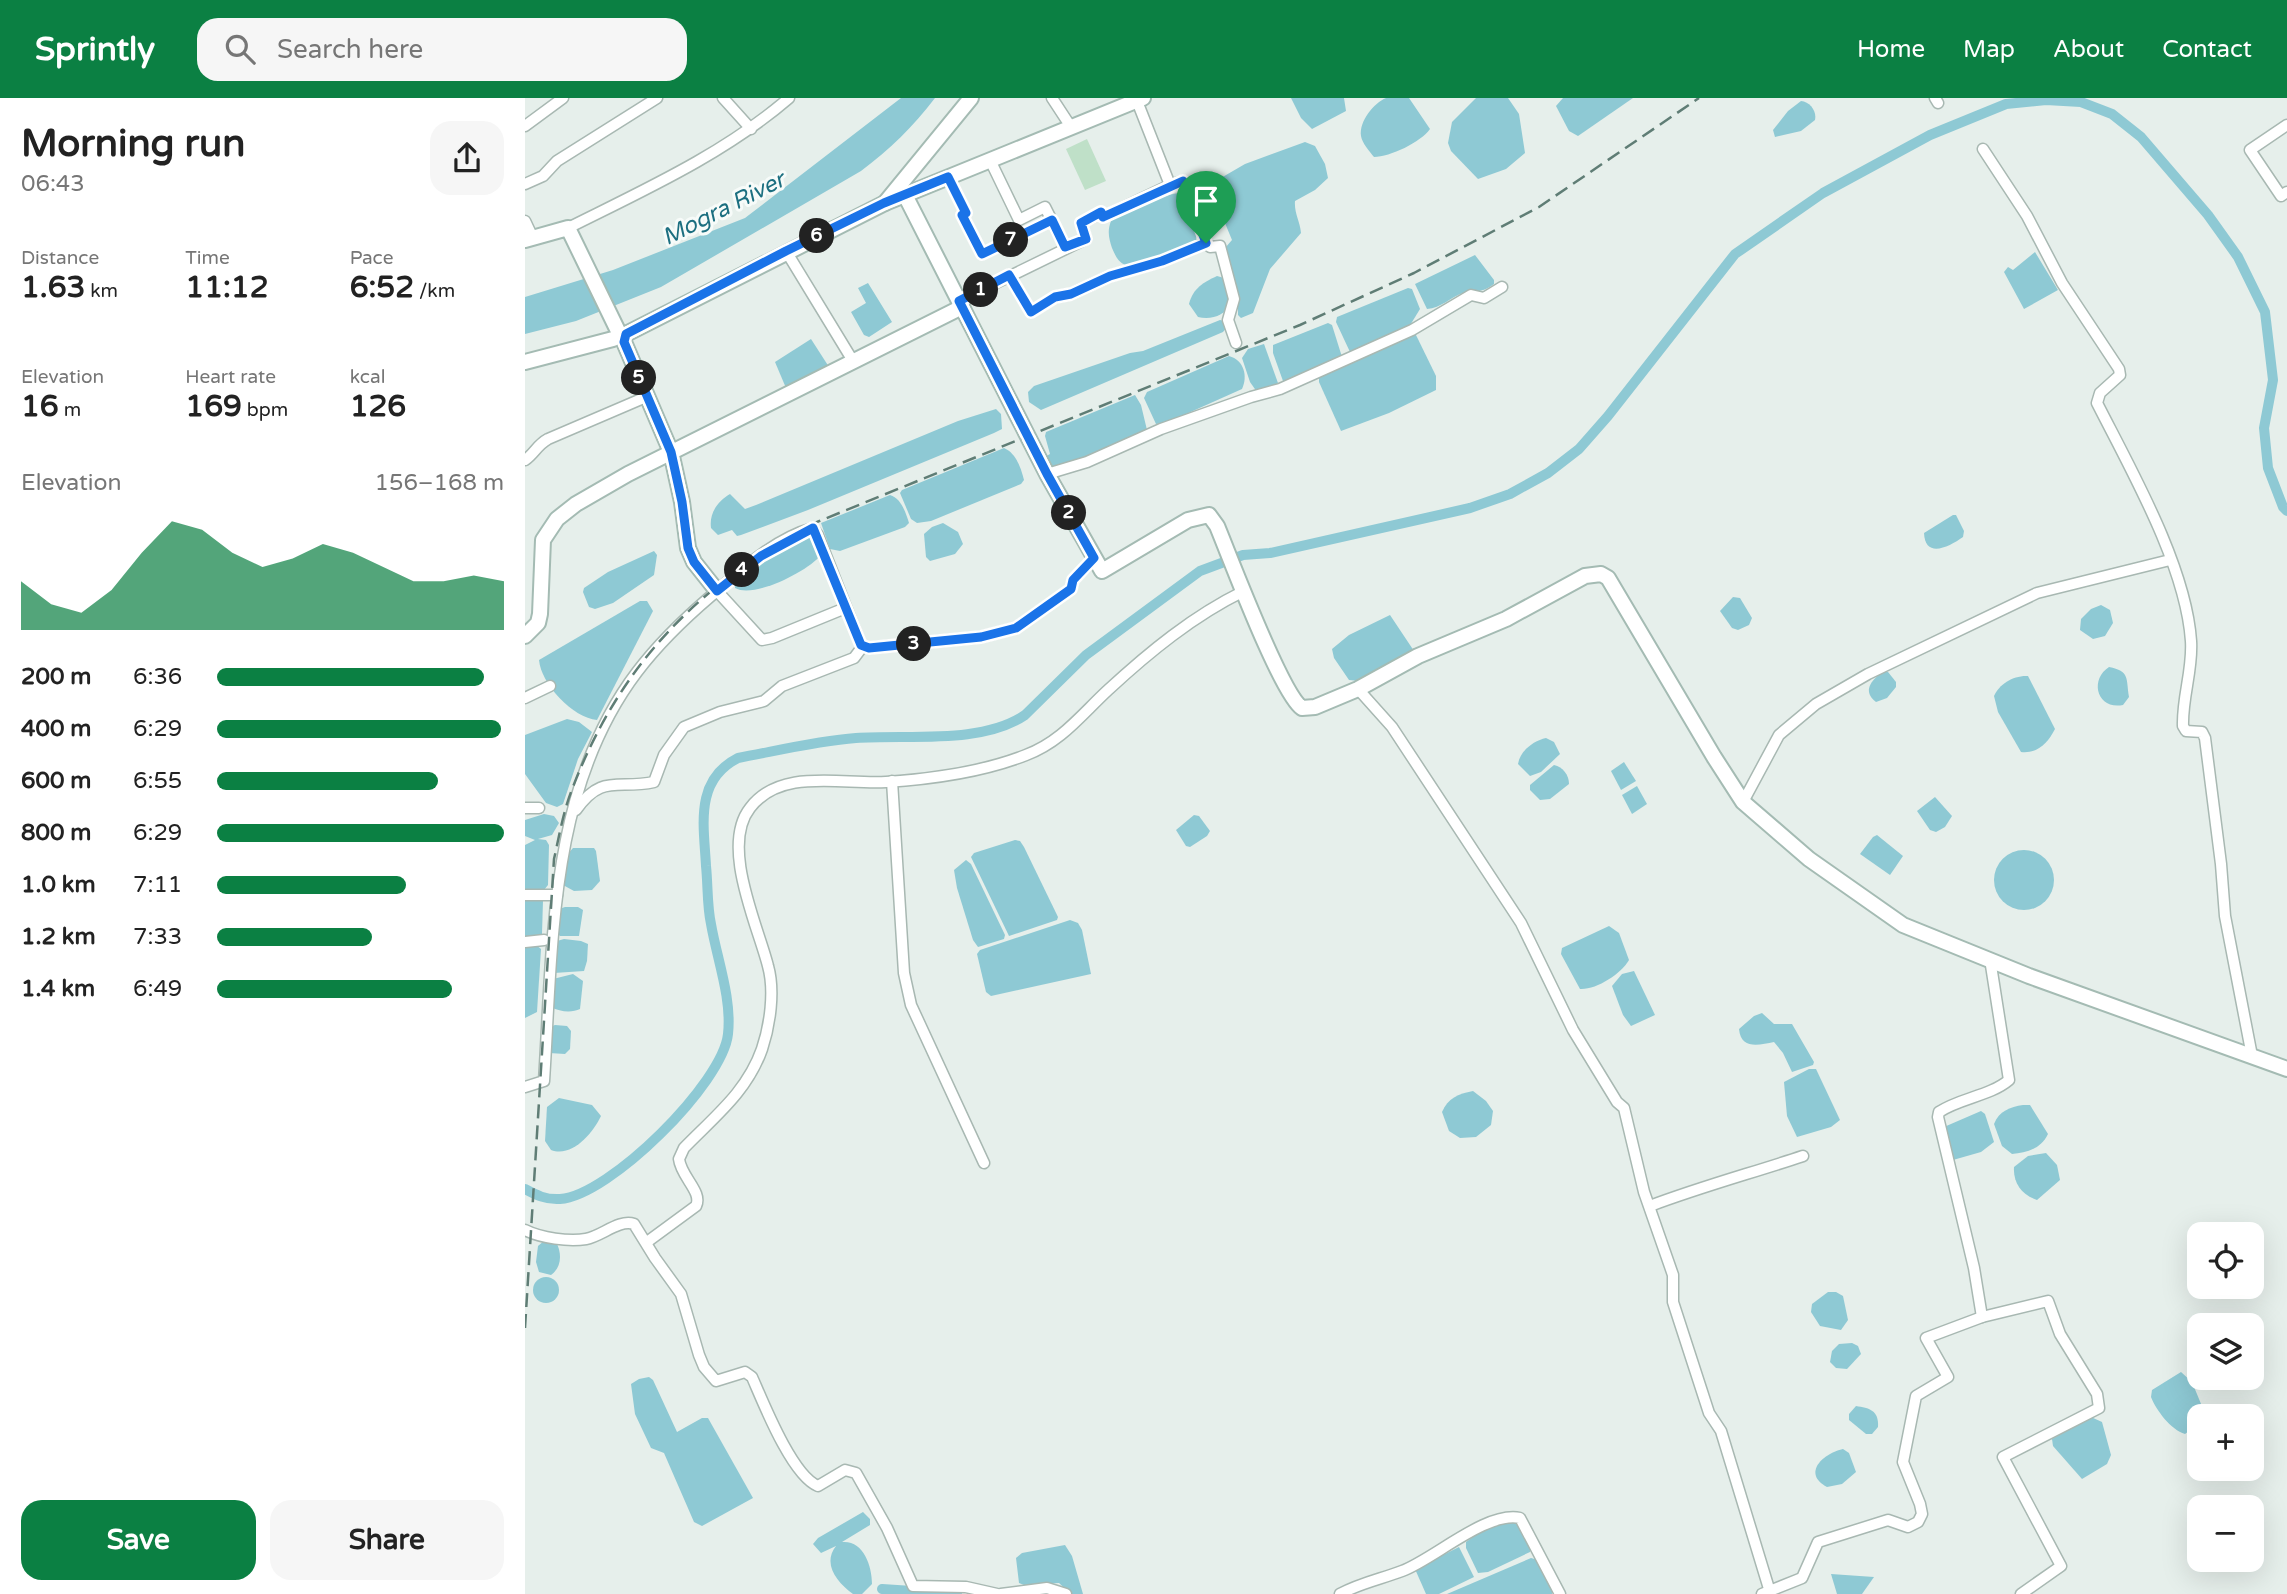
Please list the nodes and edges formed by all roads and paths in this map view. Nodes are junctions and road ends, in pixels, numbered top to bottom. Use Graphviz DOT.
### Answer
graph roads {
  1 [pos="563,98"];
  2 [pos="657,98"];
  3 [pos="723,98"];
  4 [pos="789,98"];
  5 [pos="971,98"];
  6 [pos="1052,98"];
  7 [pos="1140,99"];
  8 [pos="525,125"];
  9 [pos="2287,125"];
  10 [pos="1071,127"];
  11 [pos="751,129"];
  12 [pos="1983,149"];
  13 [pos="990,160"];
  14 [pos="948,177"];
  15 [pos="525,184"];
  16 [pos="1170,185"];
  17 [pos="2287,192"];
  18 [pos="906,197"];
  19 [pos="884,203"];
  20 [pos="1052,220"];
  21 [pos="525,221"];
  22 [pos="568,228"];
  23 [pos="529,239"];
  24 [pos="1206,243"];
  25 [pos="1065,247"];
  26 [pos="786,251"];
  27 [pos="1009,275"];
  28 [pos="1502,287"];
  29 [pos="961,304"];
  30 [pos="619,334"];
  31 [pos="1236,343"];
  32 [pos="853,361"];
  33 [pos="525,362"];
  34 [pos="646,397"];
  35 [pos="671,452"];
  36 [pos="525,460"];
  37 [pos="1047,474"];
  38 [pos="1094,558"];
  39 [pos="2170,560"];
  40 [pos="1243,588"];
  41 [pos="717,591"];
  42 [pos="843,608"];
  43 [pos="525,636"];
  44 [pos="863,646"];
  45 [pos="550,686"];
  46 [pos="1358,689"];
  47 [pos="525,698"];
  48 [pos="892,781"];
  49 [pos="1743,802"];
  50 [pos="525,808"];
  51 [pos="539,808"];
  52 [pos="571,813"];
  53 [pos="525,895"];
  54 [pos="557,895"];
  55 [pos="544,940"];
  56 [pos="525,942"];
  57 [pos="1990,959"];
  58 [pos="2252,1056"];
  59 [pos="2287,1069"];
  60 [pos="525,1087"];
  61 [pos="1803,1156"];
  62 [pos="983,1163"];
  63 [pos="1650,1206"];
  64 [pos="525,1230"];
  65 [pos="647,1242"];
  66 [pos="1982,1317"];
  67 [pos="909,1589"];
  68 [pos="938,1591"];
  69 [pos="1766,1593"];
  70 [pos="999,1594"];
  71 [pos="1066,1594"];
  72 [pos="1340,1594"];
  73 [pos="1560,1594"];
  74 [pos="2021,1594"];
  1 -- 8 [label="street"];
  2 -- 15 [label="street"];
  3 -- 11 [label="street"];
  4 -- 11 [label="street"];
  5 -- 19 [label="street"];
  6 -- 10 [label="street"];
  7 -- 10 [label="street"];
  7 -- 16 [label="street"];
  9 -- 17 [label="street"];
  10 -- 13 [label="street"];
  11 -- 22 [label="street"];
  12 -- 39 [label="street"];
  13 -- 14 [label="street"];
  13 -- 20 [label="street"];
  14 -- 18 [label="street"];
  14 -- 20 [label="street"];
  16 -- 24 [label="street"];
  16 -- 25 [label="street"];
  18 -- 19 [label="street"];
  18 -- 29 [label="street"];
  19 -- 26 [label="street"];
  20 -- 25 [label="street"];
  21 -- 23 [label="street"];
  22 -- 23 [label="street"];
  22 -- 30 [label="street"];
  24 -- 27 [label="street"];
  24 -- 31 [label="street"];
  25 -- 27 [label="street"];
  26 -- 30 [label="street"];
  26 -- 32 [label="street"];
  27 -- 29 [label="street"];
  28 -- 37 [label="street"];
  29 -- 32 [label="street"];
  29 -- 37 [label="street"];
  30 -- 33 [label="street"];
  30 -- 34 [label="street"];
  32 -- 35 [label="street"];
  34 -- 35 [label="street"];
  34 -- 36 [label="street"];
  35 -- 41 [label="street"];
  35 -- 43 [label="street"];
  37 -- 38 [label="street"];
  38 -- 40 [label="street"];
  38 -- 44 [label="street"];
  39 -- 49 [label="street"];
  39 -- 58 [label="street"];
  40 -- 46 [label="street"];
  40 -- 48 [label="street"];
  41 -- 42 [label="street"];
  41 -- 44 [label="street"];
  41 -- 52 [label="street"];
  44 -- 52 [label="street"];
  45 -- 47 [label="street"];
  46 -- 49 [label="street"];
  46 -- 63 [label="street"];
  48 -- 62 [label="street"];
  48 -- 65 [label="street"];
  49 -- 57 [label="street"];
  50 -- 51 [label="street"];
  52 -- 54 [label="street"];
  53 -- 54 [label="street"];
  54 -- 60 [label="street"];
  55 -- 56 [label="street"];
  57 -- 58 [label="street"];
  57 -- 66 [label="street"];
  58 -- 59 [label="street"];
  61 -- 63 [label="street"];
  63 -- 69 [label="street"];
  64 -- 65 [label="street"];
  65 -- 67 [label="street"];
  66 -- 69 [label="street"];
  66 -- 74 [label="street"];
  67 -- 68 [label="street"];
  68 -- 70 [label="street"];
  70 -- 71 [label="street"];
  72 -- 73 [label="street"];
}
